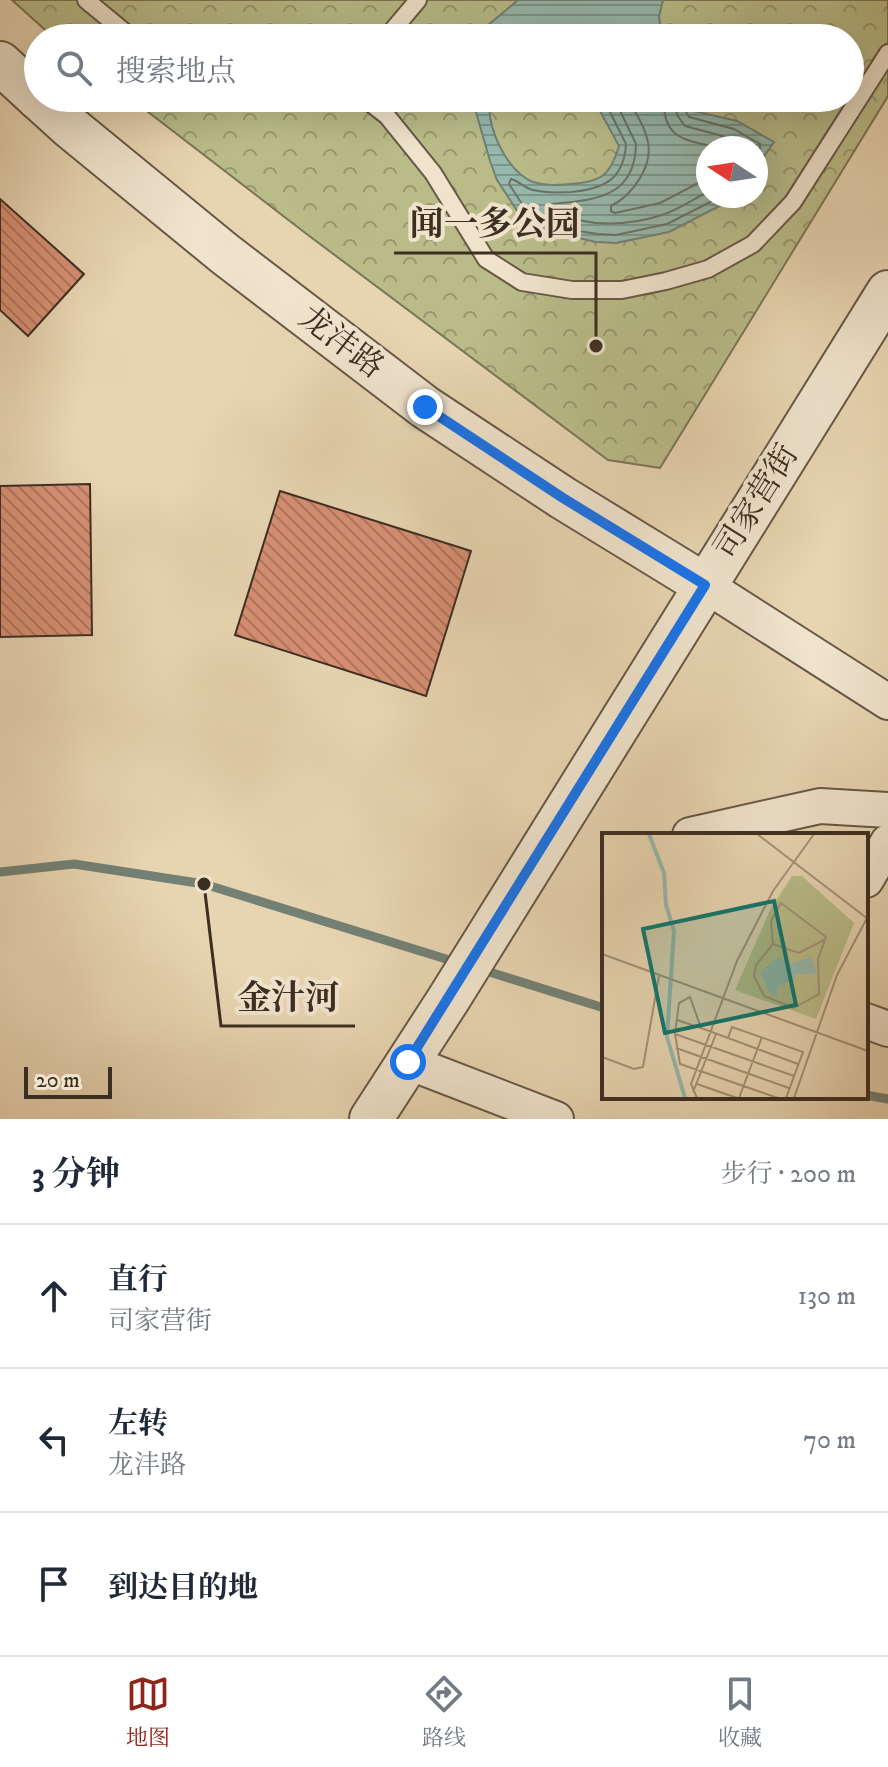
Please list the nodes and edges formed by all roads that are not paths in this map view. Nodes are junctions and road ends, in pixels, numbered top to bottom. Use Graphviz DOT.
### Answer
graph roads {
  1 [pos="86,0"];
  2 [pos="418,0"];
  3 [pos="115,24"];
  4 [pos="398,24"];
  5 [pos="888,53"];
  6 [pos="0,63"];
  7 [pos="24,85"];
  8 [pos="864,91"];
  9 [pos="53,112"];
  10 [pos="382,112"];
  11 [pos="850,112"];
  12 [pos="888,292"];
  13 [pos="705,585"];
  14 [pos="888,702"];
  15 [pos="888,810"];
  16 [pos="699,833"];
  17 [pos="888,842"];
  18 [pos="868,877"];
  19 [pos="868,1022"];
  20 [pos="888,1029"];
  21 [pos="408,1062"];
  22 [pos="371,1119"];
  23 [pos="556,1119"];
  1 -- 3 [label="lane"];
  2 -- 4 [label="lane"];
  5 -- 8 [label="lane"];
  6 -- 7 [label="street, 龙沣路"];
  9 -- 13 [label="street, 龙沣路"];
  10 -- 11 [label="lane"];
  12 -- 13 [label="street, 司家营街"];
  13 -- 14 [label="street"];
  13 -- 21 [label="street, 司家营街"];
  15 -- 16 [label="street"];
  17 -- 18 [label="street"];
  19 -- 20 [label="street"];
  21 -- 22 [label="street, 司家营街"];
  21 -- 23 [label="street"];
}
